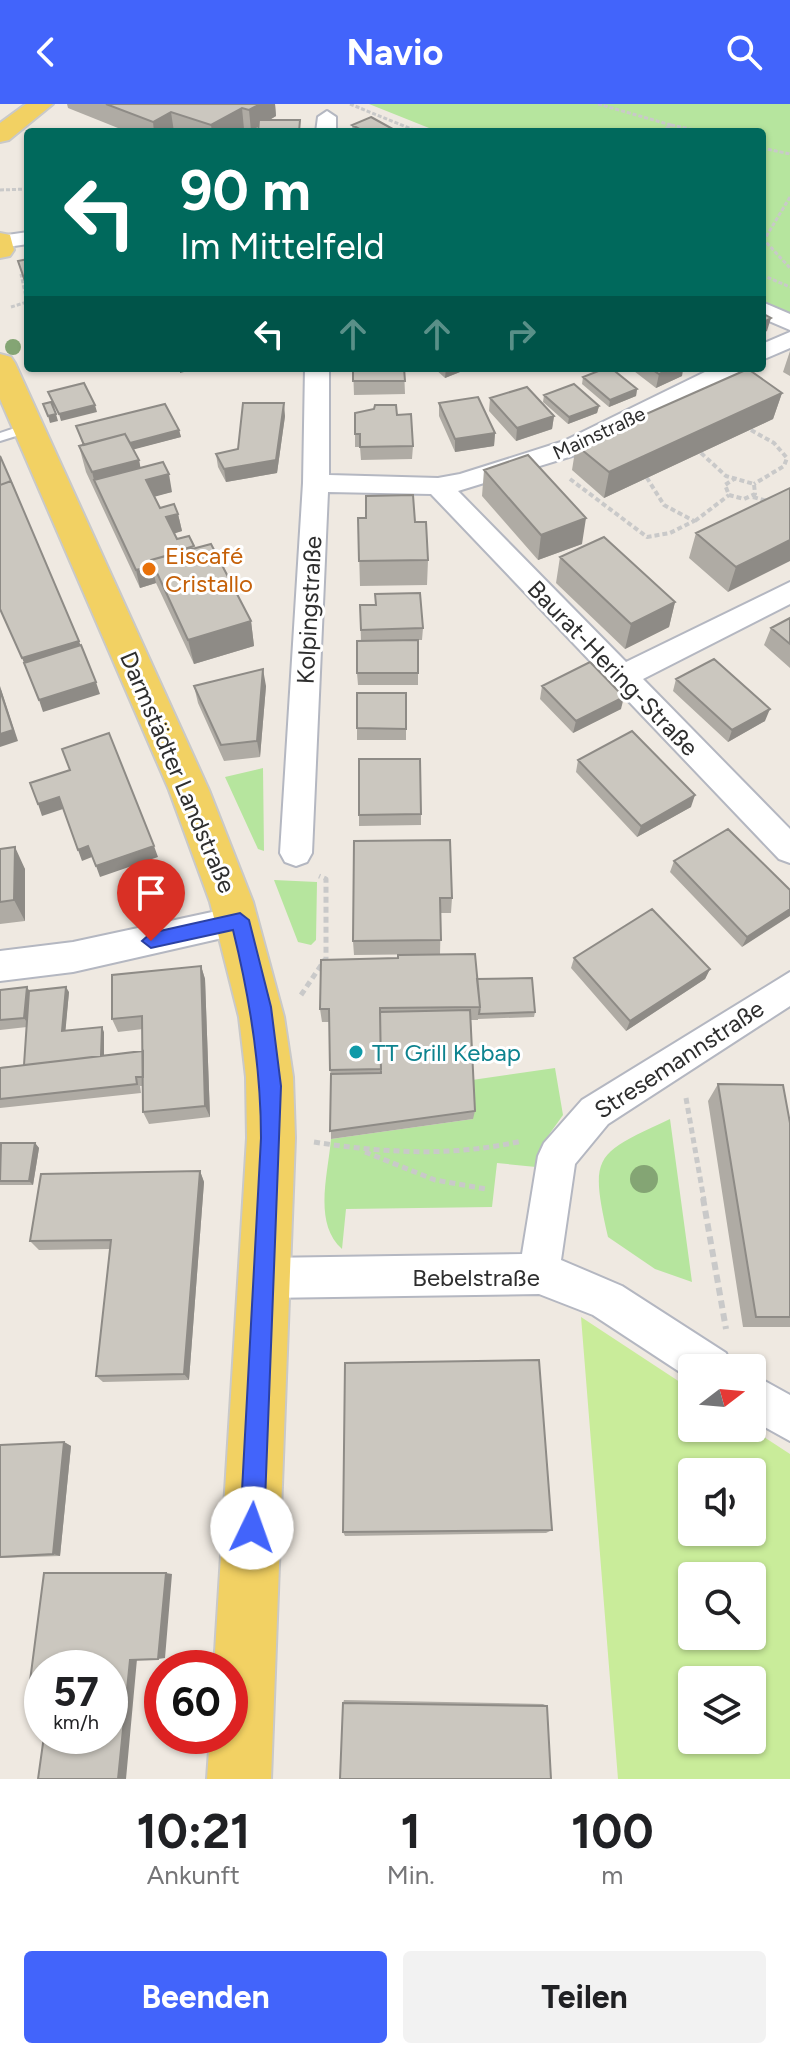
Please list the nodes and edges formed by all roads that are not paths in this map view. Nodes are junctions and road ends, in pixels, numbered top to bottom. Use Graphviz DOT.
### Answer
graph roads {
  1 [pos="41,104"];
  2 [pos="0,136"];
  3 [pos="24,239"];
  4 [pos="0,242"];
  5 [pos="0,250"];
  6 [pos="766,311"];
  7 [pos="790,323"];
  8 [pos="790,339"];
  9 [pos="766,351"];
  10 [pos="0,363"];
  11 [pos="317,372"];
  12 [pos="723,372"];
  13 [pos="14,432"];
  14 [pos="316,483"];
  15 [pos="438,486"];
  16 [pos="790,592"];
  17 [pos="622,677"];
  18 [pos="790,850"];
  19 [pos="296,853"];
  20 [pos="240,920"];
  21 [pos="0,966"];
  22 [pos="790,987"];
  23 [pos="539,1274"];
  24 [pos="264,1278"];
  25 [pos="719,1352"];
  26 [pos="766,1404"];
  27 [pos="790,1420"];
  28 [pos="239,1779"];
  1 -- 2 [label="main road"];
  3 -- 4 [label="street"];
  4 -- 5 [label="main road"];
  6 -- 7 [label="street"];
  8 -- 9 [label="street"];
  10 -- 13 [label="main road, Darmstädter Landstraße"];
  11 -- 14 [label="street, Kolpingstraße"];
  12 -- 15 [label="street, Mainstraße"];
  13 -- 20 [label="main road, Darmstädter Landstraße"];
  14 -- 15 [label="street, Mainstraße"];
  14 -- 19 [label="street, Kolpingstraße"];
  15 -- 17 [label="street, Baurat-Hering-Straße"];
  16 -- 17 [label="street"];
  17 -- 18 [label="street, Baurat-Hering-Straße"];
  20 -- 21 [label="street"];
  20 -- 24 [label="main road, Darmstädter Landstraße"];
  22 -- 23 [label="street, Stresemannstraße"];
  23 -- 24 [label="street, Bebelstraße"];
  23 -- 25 [label="street, Bebelstraße"];
  24 -- 28 [label="main road, Darmstädter Landstraße"];
  26 -- 27 [label="street"];
}
